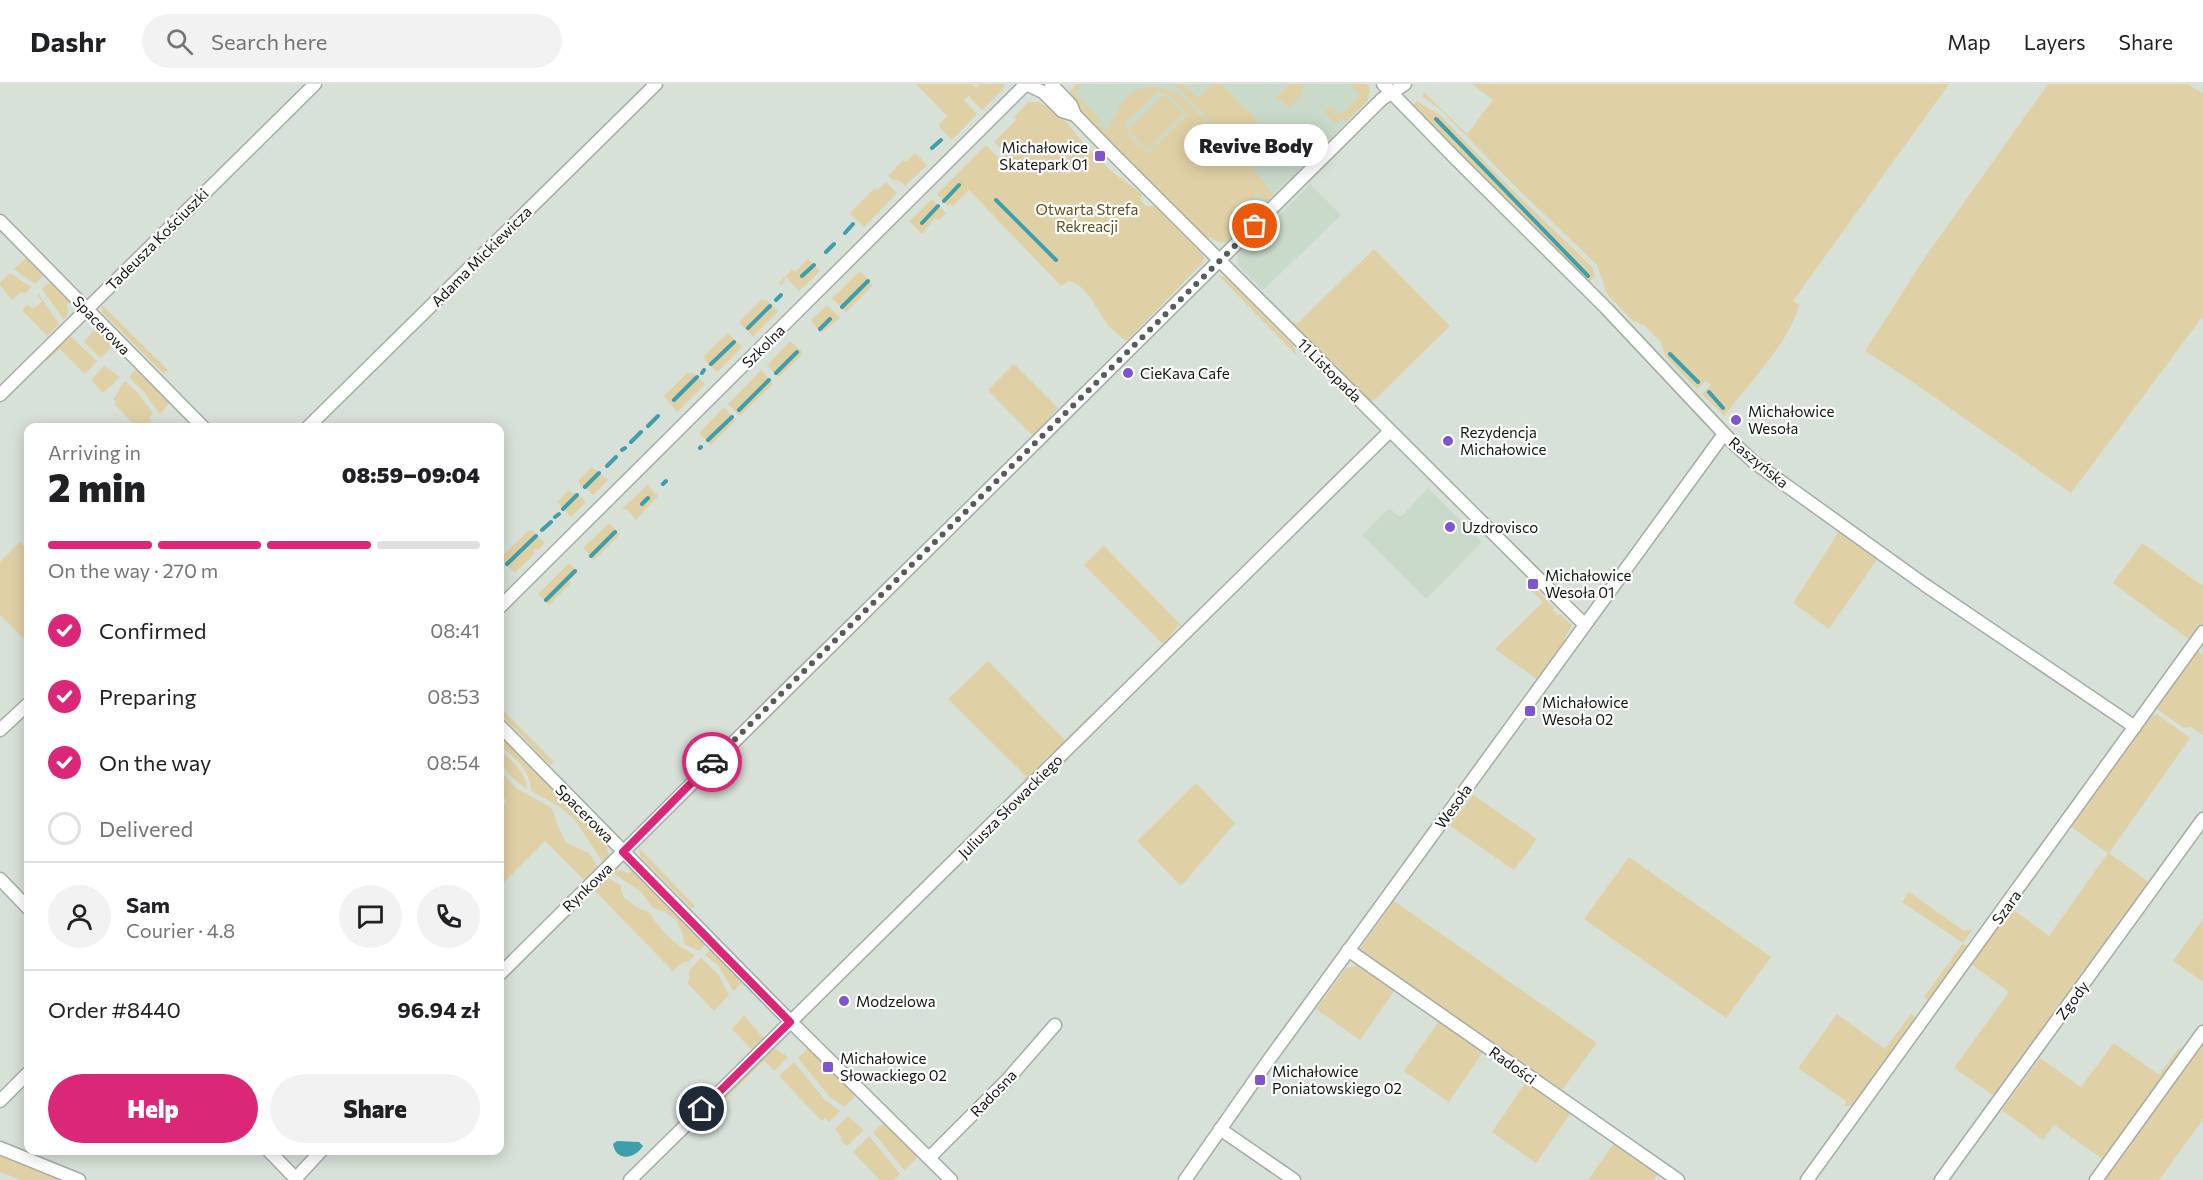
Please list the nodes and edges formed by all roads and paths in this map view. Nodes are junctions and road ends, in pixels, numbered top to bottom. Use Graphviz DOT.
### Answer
graph roads {
  1 [pos="315,84"];
  2 [pos="656,84"];
  3 [pos="1051,84"];
  4 [pos="1406,84"];
  5 [pos="1036,85"];
  6 [pos="1387,88"];
  7 [pos="1075,115"];
  8 [pos="0,221"];
  9 [pos="1221,260"];
  10 [pos="86,310"];
  11 [pos="0,395"];
  12 [pos="199,423"];
  13 [pos="312,423"];
  14 [pos="1390,431"];
  15 [pos="1724,434"];
  16 [pos="504,603"];
  17 [pos="1585,626"];
  18 [pos="2203,632"];
  19 [pos="24,708"];
  20 [pos="2135,727"];
  21 [pos="0,730"];
  22 [pos="504,730"];
  23 [pos="2203,819"];
  24 [pos="623,852"];
  25 [pos="0,879"];
  26 [pos="24,904"];
  27 [pos="1348,950"];
  28 [pos="504,970"];
  29 [pos="790,1022"];
  30 [pos="1054,1025"];
  31 [pos="2203,1032"];
  32 [pos="24,1077"];
  33 [pos="0,1101"];
  34 [pos="1220,1129"];
  35 [pos="0,1148"];
  36 [pos="273,1155"];
  37 [pos="318,1155"];
  38 [pos="929,1158"];
  39 [pos="296,1179"];
  40 [pos="79,1180"];
  41 [pos="630,1180"];
  42 [pos="951,1180"];
  43 [pos="1185,1180"];
  44 [pos="1294,1180"];
  45 [pos="1678,1180"];
  46 [pos="1807,1180"];
  47 [pos="1941,1180"];
  48 [pos="2096,1180"];
  1 -- 10 [label="street, Tadeusza Kościuszki"];
  2 -- 13 [label="street, Adama Mickiewicza"];
  3 -- 7 [label="street, 11 Listopada"];
  4 -- 6 [label="street, Rynkowa"];
  5 -- 7 [label="street, 11 Listopada"];
  5 -- 16 [label="street, Szkolna"];
  6 -- 9 [label="street, Rynkowa"];
  6 -- 15 [label="street, Raszyńska"];
  7 -- 9 [label="street, 11 Listopada"];
  8 -- 10 [label="street, Spacerowa"];
  9 -- 14 [label="street, 11 Listopada"];
  9 -- 24 [label="street, Rynkowa"];
  10 -- 11 [label="street, Tadeusza Kościuszki"];
  10 -- 12 [label="street, Spacerowa"];
  14 -- 17 [label="street, 11 Listopada"];
  14 -- 29 [label="street, Juliusza Słowackiego"];
  15 -- 17 [label="street, Wesoła"];
  15 -- 20 [label="street, Raszyńska"];
  17 -- 27 [label="street, Wesoła"];
  18 -- 20 [label="street, Szara"];
  19 -- 21 [label="street"];
  20 -- 46 [label="street, Szara"];
  22 -- 24 [label="street, Spacerowa"];
  23 -- 47 [label="street, Zgody"];
  24 -- 28 [label="street, Rynkowa"];
  24 -- 29 [label="street, Spacerowa"];
  25 -- 26 [label="street"];
  27 -- 34 [label="street, Wesoła"];
  27 -- 45 [label="street, Radości"];
  29 -- 38 [label="street, Spacerowa"];
  29 -- 41 [label="street, Juliusza Słowackiego"];
  30 -- 38 [label="street, Radosna"];
  31 -- 48 [label="street"];
  32 -- 33 [label="street"];
  34 -- 43 [label="street, Wesoła"];
  34 -- 44 [label="street"];
  35 -- 40 [label="street"];
  36 -- 39 [label="street"];
  37 -- 39 [label="street"];
  38 -- 42 [label="street, Spacerowa"];
}
